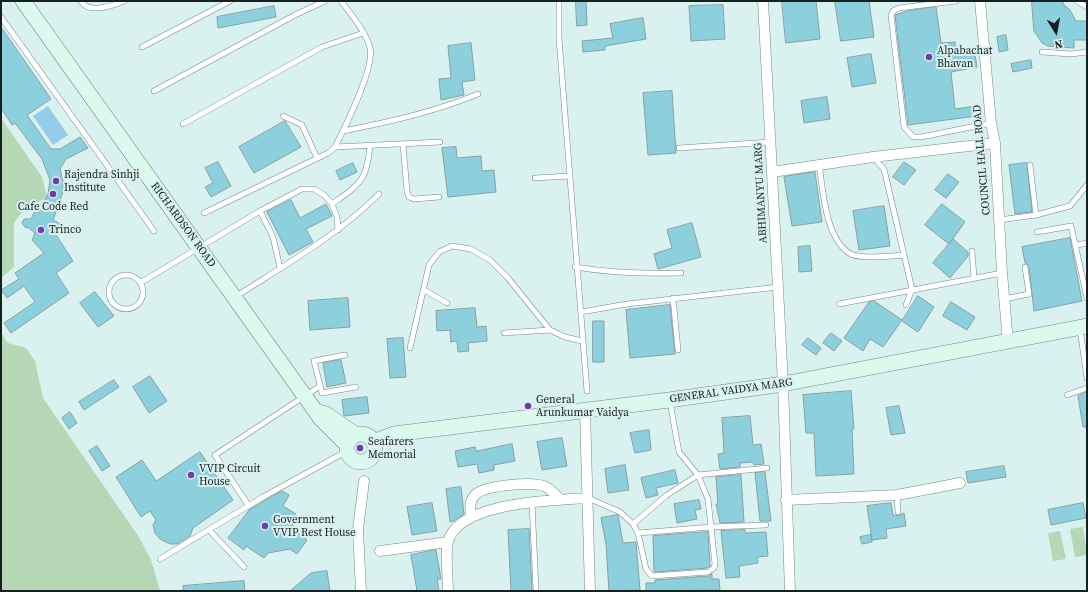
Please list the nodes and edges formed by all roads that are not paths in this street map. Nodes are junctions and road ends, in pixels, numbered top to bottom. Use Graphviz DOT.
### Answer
graph roads {
  1 [pos="23,1"];
  2 [pos="81,1"];
  3 [pos="124,1"];
  4 [pos="230,1"];
  5 [pos="325,1"];
  6 [pos="341,1"];
  7 [pos="559,1"];
  8 [pos="763,1"];
  9 [pos="956,1"];
  10 [pos="980,1"];
  11 [pos="1077,1"];
  12 [pos="1087,6"];
  13 [pos="1,17"];
  14 [pos="363,33"];
  15 [pos="142,47"];
  16 [pos="1042,52"];
  17 [pos="1087,52"];
  18 [pos="154,91"];
  19 [pos="478,94"];
  20 [pos="283,116"];
  21 [pos="990,123"];
  22 [pos="183,124"];
  23 [pos="343,131"];
  24 [pos="440,142"];
  25 [pos="771,142"];
  26 [pos="995,143"];
  27 [pos="403,144"];
  28 [pos="370,145"];
  29 [pos="336,147"];
  30 [pos="679,148"];
  31 [pos="873,157"];
  32 [pos="317,158"];
  33 [pos="819,164"];
  34 [pos="1030,165"];
  35 [pos="772,172"];
  36 [pos="569,176"];
  37 [pos="535,178"];
  38 [pos="1087,184"];
  39 [pos="379,194"];
  40 [pos="439,197"];
  41 [pos="332,204"];
  42 [pos="260,211"];
  43 [pos="204,213"];
  44 [pos="1036,215"];
  45 [pos="999,220"];
  46 [pos="338,230"];
  47 [pos="154,231"];
  48 [pos="1037,232"];
  49 [pos="1087,244"];
  50 [pos="1077,246"];
  51 [pos="200,248"];
  52 [pos="972,251"];
  53 [pos="904,256"];
  54 [pos="1025,266"];
  55 [pos="575,267"];
  56 [pos="280,268"];
  57 [pos="681,273"];
  58 [pos="1002,273"];
  59 [pos="974,278"];
  60 [pos="140,283"];
  61 [pos="778,287"];
  62 [pos="912,289"];
  63 [pos="424,290"];
  64 [pos="235,297"];
  65 [pos="672,298"];
  66 [pos="1004,298"];
  67 [pos="1087,298"];
  68 [pos="447,303"];
  69 [pos="839,304"];
  70 [pos="906,305"];
  71 [pos="581,312"];
  72 [pos="1083,327"];
  73 [pos="550,330"];
  74 [pos="504,333"];
  75 [pos="582,341"];
  76 [pos="1008,342"];
  77 [pos="410,348"];
  78 [pos="678,350"];
  79 [pos="345,356"];
  80 [pos="1087,378"];
  81 [pos="783,384"];
  82 [pos="320,386"];
  83 [pos="356,387"];
  84 [pos="1087,388"];
  85 [pos="587,391"];
  86 [pos="1066,395"];
  87 [pos="305,396"];
  88 [pos="669,400"];
  89 [pos="585,411"];
  90 [pos="373,442"];
  91 [pos="350,444"];
  92 [pos="767,468"];
  93 [pos="698,475"];
  94 [pos="364,481"];
  95 [pos="960,483"];
  96 [pos="897,495"];
  97 [pos="587,498"];
  98 [pos="560,500"];
  99 [pos="786,500"];
  100 [pos="532,503"];
  101 [pos="249,506"];
  102 [pos="898,512"];
  103 [pos="471,517"];
  104 [pos="633,524"];
  105 [pos="766,526"];
  106 [pos="711,527"];
  107 [pos="209,530"];
  108 [pos="638,533"];
  109 [pos="448,542"];
  110 [pos="380,550"];
  111 [pos="160,559"];
  112 [pos="244,567"];
  113 [pos="536,589"];
  114 [pos="361,591"];
  115 [pos="448,591"];
  116 [pos="590,591"];
  117 [pos="790,591"];
  1 -- 51 [label="street, RICHARDSON ROAD"];
  2 -- 3 [label="lane"];
  4 -- 15 [label="lane"];
  5 -- 18 [label="lane"];
  6 -- 14 [label="lane"];
  7 -- 36 [label="lane"];
  8 -- 25 [label="street, ABHIMANYU MARG"];
  9 -- 21 [label="lane"];
  10 -- 21 [label="street, COUNCIL HALL ROAD"];
  11 -- 12 [label="lane"];
  13 -- 47 [label="lane"];
  14 -- 22 [label="lane"];
  14 -- 23 [label="lane"];
  16 -- 17 [label="lane"];
  19 -- 23 [label="lane"];
  20 -- 32 [label="lane"];
  21 -- 26 [label="street, COUNCIL HALL ROAD"];
  23 -- 29 [label="lane"];
  24 -- 27 [label="lane"];
  25 -- 30 [label="lane"];
  25 -- 35 [label="street, ABHIMANYU MARG"];
  26 -- 31 [label="street"];
  26 -- 45 [label="street, COUNCIL HALL ROAD"];
  27 -- 28 [label="lane"];
  27 -- 40 [label="lane"];
  28 -- 29 [label="lane"];
  28 -- 41 [label="lane"];
  29 -- 32 [label="lane"];
  31 -- 33 [label="street"];
  31 -- 53 [label="lane"];
  32 -- 43 [label="lane"];
  33 -- 35 [label="street"];
  33 -- 53 [label="lane"];
  34 -- 44 [label="lane"];
  35 -- 61 [label="street, ABHIMANYU MARG"];
  36 -- 37 [label="lane"];
  36 -- 55 [label="lane"];
  38 -- 44 [label="lane"];
  39 -- 46 [label="lane"];
  41 -- 42 [label="lane"];
  41 -- 46 [label="lane"];
  42 -- 51 [label="lane"];
  42 -- 56 [label="lane"];
  44 -- 45 [label="lane"];
  45 -- 58 [label="street, COUNCIL HALL ROAD"];
  46 -- 56 [label="lane"];
  48 -- 50 [label="lane"];
  49 -- 50 [label="lane"];
  50 -- 67 [label="lane"];
  51 -- 60 [label="lane"];
  51 -- 64 [label="street, RICHARDSON ROAD"];
  52 -- 59 [label="lane"];
  53 -- 62 [label="lane"];
  54 -- 66 [label="lane"];
  55 -- 57 [label="lane"];
  55 -- 71 [label="lane"];
  56 -- 64 [label="lane"];
  58 -- 59 [label="lane"];
  58 -- 66 [label="street, COUNCIL HALL ROAD"];
  59 -- 62 [label="lane"];
  60 -- 60 [label="lane"];
  61 -- 65 [label="lane"];
  61 -- 81 [label="street, ABHIMANYU MARG"];
  62 -- 69 [label="lane"];
  62 -- 70 [label="lane"];
  63 -- 68 [label="lane"];
  63 -- 73 [label="lane"];
  63 -- 77 [label="lane"];
  64 -- 87 [label="street, RICHARDSON ROAD"];
  65 -- 71 [label="lane"];
  65 -- 78 [label="lane"];
  66 -- 76 [label="street, COUNCIL HALL ROAD"];
  71 -- 75 [label="lane"];
  72 -- 76 [label="street, GENERAL VAIDYA MARG"];
  72 -- 80 [label="lane"];
  73 -- 74 [label="lane"];
  73 -- 75 [label="lane"];
  75 -- 85 [label="lane"];
  76 -- 81 [label="street, GENERAL VAIDYA MARG"];
  79 -- 82 [label="lane"];
  81 -- 88 [label="street, GENERAL VAIDYA MARG"];
  81 -- 99 [label="street, ABHIMANYU MARG"];
  82 -- 83 [label="lane"];
  82 -- 87 [label="lane"];
  84 -- 86 [label="lane"];
  87 -- 91 [label="street, RICHARDSON ROAD"];
  87 -- 101 [label="lane"];
  88 -- 89 [label="street, GENERAL VAIDYA MARG"];
  88 -- 93 [label="lane"];
  89 -- 90 [label="street, GENERAL VAIDYA MARG"];
  89 -- 97 [label="street"];
  90 -- 91 [label="street"];
  90 -- 91 [label="street"];
  91 -- 101 [label="lane"];
  92 -- 93 [label="lane"];
  93 -- 104 [label="lane"];
  93 -- 106 [label="lane"];
  94 -- 114 [label="street"];
  95 -- 96 [label="street"];
  96 -- 99 [label="street"];
  96 -- 102 [label="lane"];
  97 -- 98 [label="street"];
  97 -- 104 [label="lane"];
  97 -- 116 [label="street"];
  98 -- 100 [label="street"];
  98 -- 103 [label="street"];
  99 -- 117 [label="street, ABHIMANYU MARG"];
  100 -- 103 [label="street"];
  100 -- 113 [label="lane"];
  101 -- 107 [label="lane"];
  103 -- 109 [label="street"];
  104 -- 108 [label="lane"];
  105 -- 106 [label="lane"];
  106 -- 108 [label="lane"];
  106 -- 108 [label="lane"];
  107 -- 111 [label="lane"];
  107 -- 112 [label="lane"];
  109 -- 110 [label="street"];
  109 -- 115 [label="street"];
}
